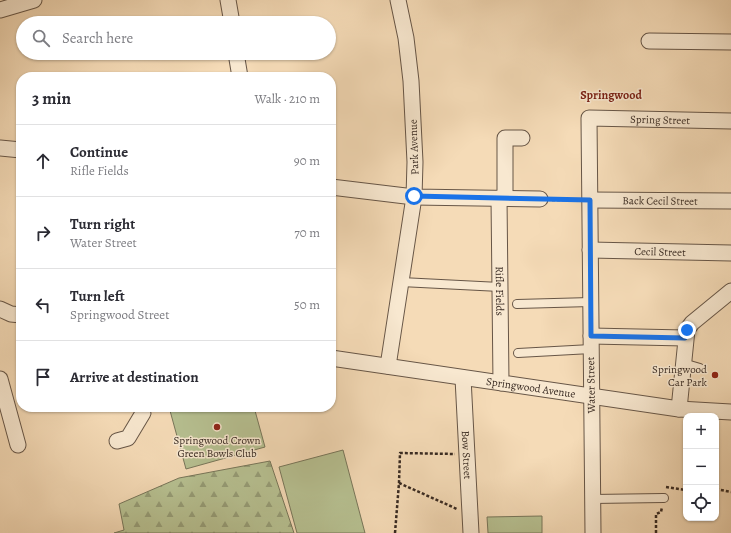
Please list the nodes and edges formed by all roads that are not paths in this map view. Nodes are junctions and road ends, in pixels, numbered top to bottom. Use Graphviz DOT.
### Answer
graph roads {
  1 [pos="34,0"];
  2 [pos="228,0"];
  3 [pos="398,0"];
  4 [pos="0,10"];
  5 [pos="231,16"];
  6 [pos="649,41"];
  7 [pos="731,42"];
  8 [pos="237,60"];
  9 [pos="239,72"];
  10 [pos="589,118"];
  11 [pos="731,121"];
  12 [pos="522,138"];
  13 [pos="0,148"];
  14 [pos="16,150"];
  15 [pos="336,188"];
  16 [pos="414,196"];
  17 [pos="502,198"];
  18 [pos="540,199"];
  19 [pos="590,200"];
  20 [pos="731,201"];
  21 [pos="590,250"];
  22 [pos="731,253"];
  23 [pos="401,282"];
  24 [pos="500,288"];
  25 [pos="731,291"];
  26 [pos="590,302"];
  27 [pos="517,304"];
  28 [pos="0,310"];
  29 [pos="16,314"];
  30 [pos="685,338"];
  31 [pos="591,343"];
  32 [pos="518,353"];
  33 [pos="336,359"];
  34 [pos="684,363"];
  35 [pos="388,366"];
  36 [pos="700,368"];
  37 [pos="463,378"];
  38 [pos="0,379"];
  39 [pos="501,383"];
  40 [pos="592,396"];
  41 [pos="680,408"];
  42 [pos="142,412"];
  43 [pos="731,412"];
  44 [pos="117,441"];
  45 [pos="18,445"];
  46 [pos="664,498"];
  47 [pos="592,499"];
  48 [pos="471,533"];
  49 [pos="592,533"];
  1 -- 4 [label="street"];
  2 -- 5 [label="street"];
  3 -- 16 [label="street, Park Avenue"];
  6 -- 7 [label="street"];
  8 -- 9 [label="street"];
  10 -- 11 [label="street, Spring Street"];
  10 -- 19 [label="street, Water Street"];
  12 -- 17 [label="street, Rifle Fields"];
  13 -- 14 [label="street"];
  15 -- 16 [label="street"];
  16 -- 17 [label="street"];
  16 -- 23 [label="street, Park Avenue"];
  17 -- 18 [label="street"];
  17 -- 24 [label="street, Rifle Fields"];
  19 -- 20 [label="street, Back Cecil Street"];
  19 -- 21 [label="street, Water Street"];
  21 -- 22 [label="street, Cecil Street"];
  21 -- 26 [label="street, Water Street"];
  23 -- 24 [label="lane"];
  23 -- 35 [label="street, Park Avenue"];
  24 -- 39 [label="street, Rifle Fields"];
  25 -- 30 [label="street"];
  26 -- 27 [label="lane"];
  26 -- 31 [label="street, Water Street"];
  28 -- 29 [label="street"];
  30 -- 31 [label="street"];
  30 -- 34 [label="street"];
  31 -- 32 [label="lane"];
  31 -- 40 [label="street, Water Street"];
  33 -- 35 [label="street, Springwood Avenue"];
  34 -- 36 [label="lane"];
  34 -- 41 [label="street"];
  35 -- 37 [label="street, Springwood Avenue"];
  37 -- 39 [label="street, Springwood Avenue"];
  37 -- 48 [label="street, Bow Street"];
  38 -- 45 [label="street"];
  39 -- 40 [label="street, Springwood Avenue"];
  40 -- 41 [label="street, Springwood Avenue"];
  40 -- 47 [label="street, Water Street"];
  41 -- 43 [label="street, Springwood Avenue"];
  42 -- 44 [label="street"];
  46 -- 47 [label="lane"];
  47 -- 49 [label="street, Water Street"];
}
